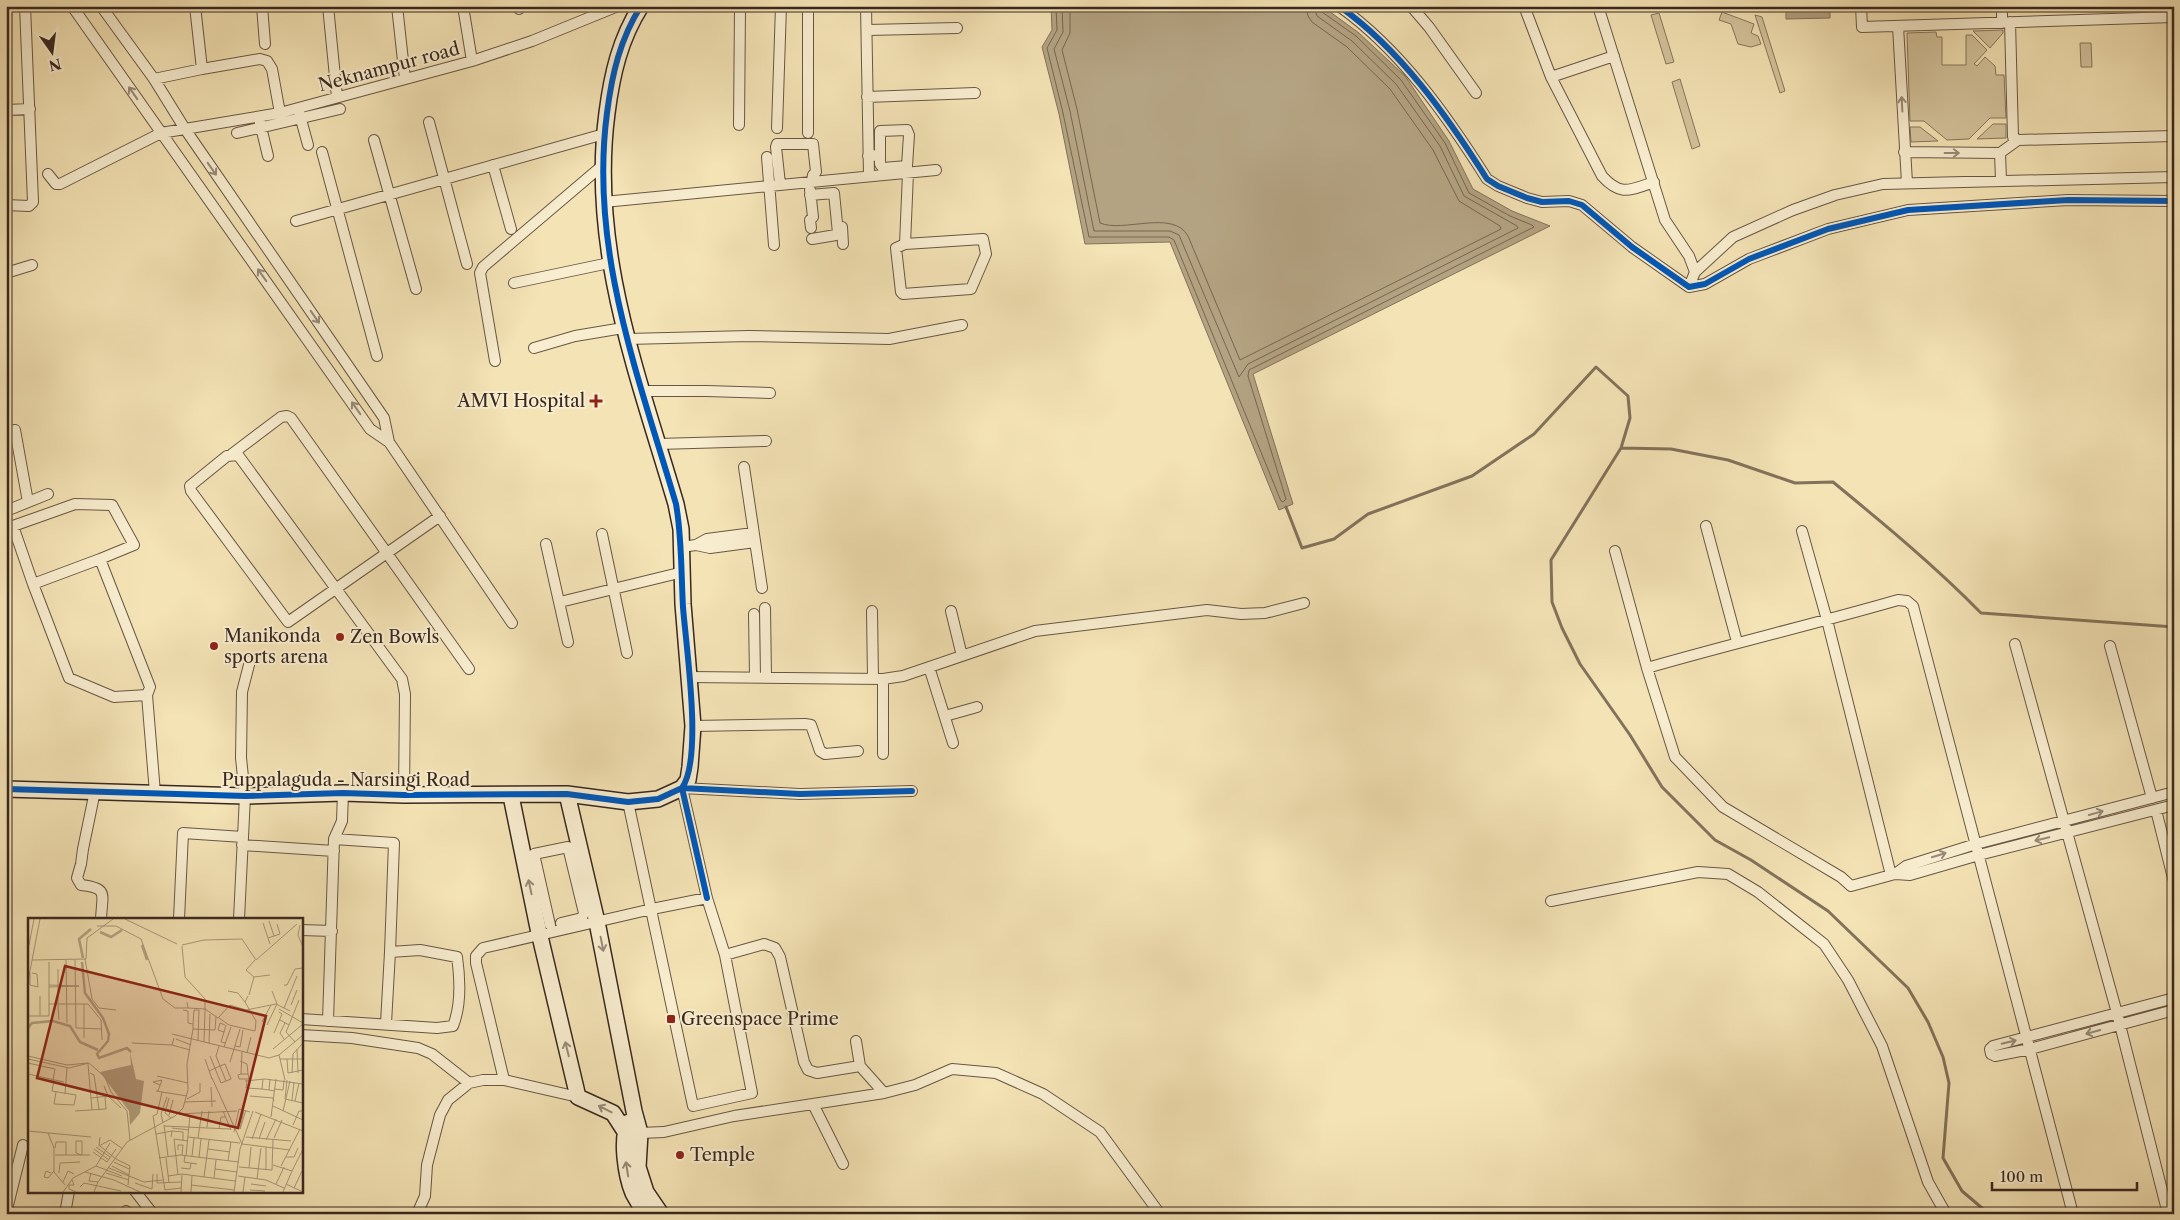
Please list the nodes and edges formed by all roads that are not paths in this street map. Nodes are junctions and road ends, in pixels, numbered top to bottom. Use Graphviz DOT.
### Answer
graph roads {
  1 [pos="25,6"];
  2 [pos="72,6"];
  3 [pos="101,6"];
  4 [pos="195,6"];
  5 [pos="262,6"];
  6 [pos="328,6"];
  7 [pos="397,6"];
  8 [pos="463,6"];
  9 [pos="618,6"];
  10 [pos="641,6"];
  11 [pos="740,6"];
  12 [pos="781,6"];
  13 [pos="808,6"];
  14 [pos="866,6"];
  15 [pos="1338,6"];
  16 [pos="1411,6"];
  17 [pos="1524,6"];
  18 [pos="1598,6"];
  19 [pos="1861,6"];
  20 [pos="2002,6"];
  21 [pos="2174,17"];
  22 [pos="2006,22"];
  23 [pos="1898,26"];
  24 [pos="957,28"];
  25 [pos="867,30"];
  26 [pos="265,44"];
  27 [pos="1614,56"];
  28 [pos="472,61"];
  29 [pos="202,69"];
  30 [pos="1551,77"];
  31 [pos="154,79"];
  32 [pos="405,79"];
  33 [pos="1476,92"];
  34 [pos="975,93"];
  35 [pos="868,96"];
  36 [pos="337,97"];
  37 [pos="30,109"];
  38 [pos="340,109"];
  39 [pos="6,110"];
  40 [pos="280,113"];
  41 [pos="299,113"];
  42 [pos="259,117"];
  43 [pos="429,122"];
  44 [pos="739,125"];
  45 [pos="262,127"];
  46 [pos="777,128"];
  47 [pos="184,129"];
  48 [pos="161,133"];
  49 [pos="237,133"];
  50 [pos="604,134"];
  51 [pos="808,134"];
  52 [pos="2174,136"];
  53 [pos="374,140"];
  54 [pos="2018,140"];
  55 [pos="308,145"];
  56 [pos="322,152"];
  57 [pos="1904,152"];
  58 [pos="2000,153"];
  59 [pos="880,155"];
  60 [pos="268,156"];
  61 [pos="868,156"];
  62 [pos="767,157"];
  63 [pos="493,165"];
  64 [pos="603,165"];
  65 [pos="936,170"];
  66 [pos="908,173"];
  67 [pos="48,174"];
  68 [pos="868,175"];
  69 [pos="2174,176"];
  70 [pos="840,178"];
  71 [pos="444,179"];
  72 [pos="811,179"];
  73 [pos="2001,180"];
  74 [pos="776,182"];
  75 [pos="1654,182"];
  76 [pos="1907,183"];
  77 [pos="389,194"];
  78 [pos="810,195"];
  79 [pos="2174,201"];
  80 [pos="604,202"];
  81 [pos="6,205"];
  82 [pos="338,209"];
  83 [pos="296,221"];
  84 [pos="511,229"];
  85 [pos="843,244"];
  86 [pos="905,244"];
  87 [pos="774,245"];
  88 [pos="609,262"];
  89 [pos="467,264"];
  90 [pos="32,265"];
  91 [pos="1695,272"];
  92 [pos="6,273"];
  93 [pos="514,283"];
  94 [pos="1690,287"];
  95 [pos="416,289"];
  96 [pos="962,325"];
  97 [pos="625,333"];
  98 [pos="534,348"];
  99 [pos="377,356"];
  100 [pos="495,361"];
  101 [pos="643,391"];
  102 [pos="770,393"];
  103 [pos="6,431"];
  104 [pos="766,441"];
  105 [pos="390,442"];
  106 [pos="658,444"];
  107 [pos="232,454"];
  108 [pos="744,468"];
  109 [pos="48,494"];
  110 [pos="28,502"];
  111 [pos="6,511"];
  112 [pos="440,516"];
  113 [pos="1706,526"];
  114 [pos="1802,531"];
  115 [pos="602,534"];
  116 [pos="754,537"];
  117 [pos="546,544"];
  118 [pos="689,546"];
  119 [pos="1615,551"];
  120 [pos="388,552"];
  121 [pos="100,559"];
  122 [pos="683,572"];
  123 [pos="33,584"];
  124 [pos="335,588"];
  125 [pos="762,588"];
  126 [pos="614,590"];
  127 [pos="560,602"];
  128 [pos="1304,604"];
  129 [pos="765,608"];
  130 [pos="872,611"];
  131 [pos="951,611"];
  132 [pos="754,614"];
  133 [pos="1827,620"];
  134 [pos="512,623"];
  135 [pos="568,642"];
  136 [pos="1737,642"];
  137 [pos="2015,644"];
  138 [pos="2110,646"];
  139 [pos="627,654"];
  140 [pos="962,656"];
  141 [pos="250,660"];
  142 [pos="929,667"];
  143 [pos="1647,668"];
  144 [pos="469,669"];
  145 [pos="689,677"];
  146 [pos="755,677"];
  147 [pos="766,677"];
  148 [pos="878,679"];
  149 [pos="147,695"];
  150 [pos="977,707"];
  151 [pos="945,716"];
  152 [pos="693,726"];
  153 [pos="953,743"];
  154 [pos="858,752"];
  155 [pos="883,754"];
  156 [pos="682,788"];
  157 [pos="6,789"];
  158 [pos="95,791"];
  159 [pos="912,791"];
  160 [pos="2174,792"];
  161 [pos="155,793"];
  162 [pos="343,794"];
  163 [pos="567,794"];
  164 [pos="246,796"];
  165 [pos="404,796"];
  166 [pos="511,796"];
  167 [pos="2152,798"];
  168 [pos="628,802"];
  169 [pos="2174,805"];
  170 [pos="2156,810"];
  171 [pos="2064,822"];
  172 [pos="2067,833"];
  173 [pos="334,840"];
  174 [pos="243,841"];
  175 [pos="1976,844"];
  176 [pos="334,851"];
  177 [pos="1979,855"];
  178 [pos="1893,875"];
  179 [pos="2174,882"];
  180 [pos="707,898"];
  181 [pos="1551,901"];
  182 [pos="652,908"];
  183 [pos="101,918"];
  184 [pos="179,918"];
  185 [pos="239,918"];
  186 [pos="597,922"];
  187 [pos="543,929"];
  188 [pos="302,930"];
  189 [pos="332,931"];
  190 [pos="390,952"];
  191 [pos="725,955"];
  192 [pos="2174,998"];
  193 [pos="2174,1010"];
  194 [pos="2116,1013"];
  195 [pos="302,1019"];
  196 [pos="328,1021"];
  197 [pos="386,1023"];
  198 [pos="2119,1025"];
  199 [pos="302,1035"];
  200 [pos="2027,1037"];
  201 [pos="856,1041"];
  202 [pos="2030,1049"];
  203 [pos="860,1066"];
  204 [pos="504,1080"];
  205 [pos="469,1083"];
  206 [pos="884,1093"];
  207 [pos="578,1097"];
  208 [pos="813,1104"];
  209 [pos="634,1112"];
  210 [pos="624,1130"];
  211 [pos="640,1133"];
  212 [pos="23,1145"];
  213 [pos="844,1164"];
  214 [pos="69,1192"];
  215 [pos="137,1192"];
  216 [pos="6,1213"];
  217 [pos="65,1214"];
  218 [pos="153,1214"];
  219 [pos="417,1214"];
  220 [pos="645,1214"];
  221 [pos="661,1214"];
  222 [pos="1160,1214"];
  223 [pos="1946,1214"];
  224 [pos="2073,1214"];
  225 [pos="2168,1214"];
  1 -- 37 [label="street"];
  48 -- 2 [label="street, one-way"];
  3 -- 31 [label="street"];
  4 -- 29 [label="street"];
  5 -- 26 [label="street"];
  6 -- 36 [label="street"];
  7 -- 32 [label="street"];
  8 -- 28 [label="street"];
  9 -- 28 [label="street, Neknampur road"];
  10 -- 50 [label="street"];
  11 -- 44 [label="street"];
  12 -- 46 [label="street"];
  13 -- 51 [label="street"];
  14 -- 25 [label="street"];
  15 -- 94 [label="street"];
  16 -- 33 [label="street"];
  17 -- 30 [label="street"];
  18 -- 27 [label="street"];
  19 -- 23 [label="street"];
  20 -- 22 [label="street"];
  21 -- 22 [label="street"];
  22 -- 23 [label="street"];
  22 -- 54 [label="street"];
  57 -- 23 [label="street, one-way"];
  24 -- 25 [label="street"];
  25 -- 35 [label="street"];
  27 -- 30 [label="street"];
  27 -- 75 [label="street"];
  28 -- 32 [label="street, Neknampur road"];
  29 -- 31 [label="street"];
  29 -- 40 [label="street"];
  30 -- 75 [label="street"];
  31 -- 47 [label="street"];
  32 -- 36 [label="street, Neknampur road"];
  34 -- 35 [label="street"];
  35 -- 61 [label="street"];
  36 -- 41 [label="street, Neknampur road"];
  37 -- 39 [label="street"];
  37 -- 81 [label="street"];
  38 -- 41 [label="street"];
  40 -- 41 [label="street, Neknampur road"];
  40 -- 42 [label="street, Neknampur road"];
  41 -- 45 [label="street"];
  41 -- 55 [label="street"];
  42 -- 45 [label="street"];
  42 -- 47 [label="street, Neknampur road"];
  43 -- 71 [label="street"];
  45 -- 49 [label="street"];
  45 -- 60 [label="street"];
  47 -- 48 [label="street, Neknampur road"];
  47 -- 105 [label="street, one-way"];
  48 -- 67 [label="street, Neknampur road"];
  105 -- 48 [label="street, one-way"];
  50 -- 63 [label="street"];
  50 -- 64 [label="street"];
  52 -- 54 [label="street"];
  53 -- 77 [label="street"];
  54 -- 58 [label="street"];
  56 -- 82 [label="street"];
  57 -- 58 [label="street, one-way"];
  57 -- 76 [label="street"];
  58 -- 73 [label="street"];
  59 -- 59 [label="street"];
  59 -- 61 [label="street"];
  61 -- 68 [label="street"];
  62 -- 74 [label="street"];
  63 -- 71 [label="street"];
  63 -- 84 [label="street"];
  64 -- 80 [label="street"];
  64 -- 100 [label="street"];
  65 -- 66 [label="street"];
  66 -- 68 [label="street"];
  66 -- 86 [label="street"];
  68 -- 70 [label="street"];
  69 -- 73 [label="street"];
  70 -- 72 [label="street"];
  70 -- 85 [label="street"];
  71 -- 77 [label="street"];
  71 -- 89 [label="street"];
  72 -- 74 [label="street"];
  72 -- 74 [label="street"];
  72 -- 78 [label="street"];
  73 -- 76 [label="street"];
  74 -- 80 [label="street"];
  74 -- 87 [label="street"];
  75 -- 91 [label="street"];
  76 -- 91 [label="street"];
  77 -- 82 [label="street"];
  77 -- 95 [label="street"];
  78 -- 78 [label="street"];
  79 -- 94 [label="street"];
  80 -- 88 [label="street"];
  82 -- 83 [label="street"];
  82 -- 99 [label="street"];
  86 -- 86 [label="street"];
  88 -- 93 [label="street"];
  88 -- 97 [label="street"];
  90 -- 92 [label="street"];
  91 -- 94 [label="street"];
  96 -- 97 [label="street"];
  97 -- 98 [label="street"];
  97 -- 101 [label="street"];
  101 -- 102 [label="street"];
  101 -- 106 [label="street"];
  103 -- 110 [label="street"];
  104 -- 106 [label="street"];
  105 -- 112 [label="street"];
  106 -- 118 [label="street"];
  107 -- 120 [label="street"];
  107 -- 124 [label="street"];
  107 -- 124 [label="street"];
  108 -- 116 [label="street"];
  109 -- 110 [label="street"];
  110 -- 111 [label="street"];
  112 -- 120 [label="street"];
  112 -- 134 [label="street"];
  113 -- 136 [label="street"];
  114 -- 133 [label="street"];
  115 -- 126 [label="street"];
  116 -- 118 [label="street"];
  116 -- 125 [label="street"];
  117 -- 127 [label="street"];
  118 -- 122 [label="street"];
  119 -- 143 [label="street"];
  120 -- 124 [label="street"];
  120 -- 144 [label="street"];
  121 -- 123 [label="street"];
  121 -- 123 [label="street"];
  121 -- 149 [label="street"];
  122 -- 126 [label="street"];
  122 -- 145 [label="street"];
  123 -- 149 [label="street"];
  124 -- 165 [label="street"];
  126 -- 127 [label="street"];
  126 -- 139 [label="street"];
  127 -- 135 [label="street"];
  128 -- 140 [label="street"];
  129 -- 147 [label="street"];
  130 -- 148 [label="street"];
  131 -- 140 [label="street"];
  132 -- 146 [label="street"];
  133 -- 136 [label="street"];
  133 -- 175 [label="street"];
  133 -- 178 [label="street"];
  136 -- 143 [label="street"];
  137 -- 171 [label="street"];
  138 -- 167 [label="street"];
  140 -- 142 [label="street"];
  141 -- 164 [label="street"];
  142 -- 148 [label="street"];
  142 -- 151 [label="street"];
  143 -- 178 [label="street"];
  145 -- 146 [label="street"];
  145 -- 152 [label="street"];
  146 -- 147 [label="street"];
  147 -- 148 [label="street"];
  148 -- 155 [label="street"];
  149 -- 161 [label="street"];
  150 -- 151 [label="street"];
  151 -- 153 [label="street"];
  152 -- 154 [label="street"];
  152 -- 156 [label="street"];
  156 -- 159 [label="street"];
  156 -- 168 [label="street, Puppalaguda - Narsingi Road"];
  156 -- 180 [label="street"];
  157 -- 158 [label="street, Puppalaguda - Narsingi Road"];
  158 -- 161 [label="street, Puppalaguda - Narsingi Road"];
  158 -- 183 [label="street"];
  160 -- 167 [label="street"];
  161 -- 164 [label="street, Puppalaguda - Narsingi Road"];
  162 -- 164 [label="street, Puppalaguda - Narsingi Road"];
  162 -- 165 [label="street, Puppalaguda - Narsingi Road"];
  162 -- 173 [label="street"];
  163 -- 166 [label="street, Puppalaguda - Narsingi Road"];
  163 -- 168 [label="street, Puppalaguda - Narsingi Road"];
  163 -- 186 [label="street"];
  164 -- 174 [label="street"];
  165 -- 166 [label="street, Puppalaguda - Narsingi Road"];
  187 -- 166 [label="street, one-way"];
  171 -- 167 [label="street, one-way"];
  168 -- 182 [label="street"];
  169 -- 170 [label="street"];
  170 -- 172 [label="street"];
  170 -- 179 [label="street"];
  171 -- 172 [label="street"];
  171 -- 175 [label="street"];
  172 -- 177 [label="street, one-way"];
  172 -- 194 [label="street"];
  173 -- 176 [label="street"];
  173 -- 190 [label="street"];
  174 -- 176 [label="street"];
  174 -- 184 [label="street"];
  174 -- 185 [label="street"];
  175 -- 177 [label="street"];
  178 -- 175 [label="street, one-way"];
  176 -- 189 [label="street"];
  177 -- 178 [label="street"];
  177 -- 200 [label="street"];
  180 -- 182 [label="street"];
  180 -- 191 [label="street"];
  181 -- 223 [label="street"];
  182 -- 186 [label="street"];
  182 -- 191 [label="street"];
  186 -- 187 [label="street"];
  186 -- 209 [label="street, one-way"];
  187 -- 187 [label="street"];
  187 -- 204 [label="street"];
  207 -- 187 [label="street, one-way"];
  188 -- 189 [label="street"];
  189 -- 196 [label="street"];
  190 -- 197 [label="street"];
  190 -- 197 [label="street"];
  191 -- 203 [label="street"];
  192 -- 194 [label="street"];
  193 -- 198 [label="street"];
  194 -- 198 [label="street"];
  194 -- 200 [label="street"];
  195 -- 196 [label="street"];
  196 -- 197 [label="street"];
  198 -- 202 [label="street, one-way"];
  198 -- 225 [label="street"];
  199 -- 205 [label="street"];
  200 -- 202 [label="street"];
  202 -- 200 [label="street, one-way"];
  201 -- 203 [label="street"];
  202 -- 224 [label="street"];
  203 -- 206 [label="street"];
  204 -- 205 [label="street"];
  204 -- 207 [label="street"];
  205 -- 219 [label="street"];
  206 -- 208 [label="street"];
  206 -- 222 [label="street"];
  210 -- 207 [label="street, one-way"];
  208 -- 211 [label="street"];
  208 -- 213 [label="street"];
  209 -- 210 [label="street"];
  209 -- 211 [label="street"];
  210 -- 211 [label="street"];
  220 -- 210 [label="street, one-way"];
  211 -- 221 [label="street"];
  212 -- 216 [label="street"];
  214 -- 217 [label="street"];
  215 -- 218 [label="street"];
}
